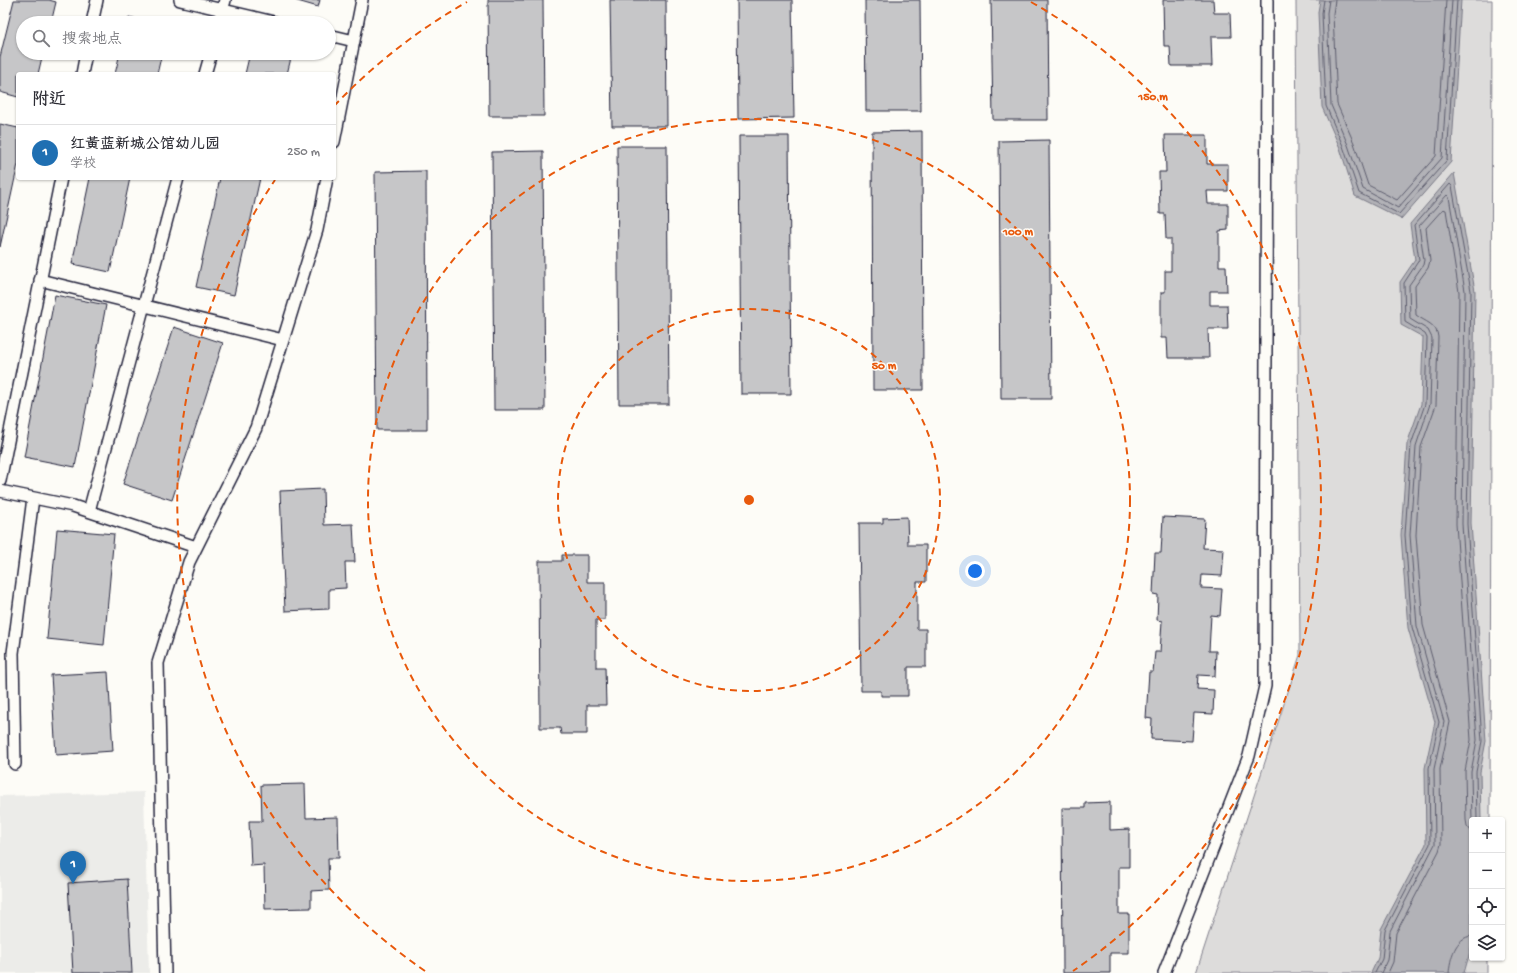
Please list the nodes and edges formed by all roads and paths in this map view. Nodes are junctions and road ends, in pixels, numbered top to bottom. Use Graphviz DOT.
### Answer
graph roads {
  1 [pos="96,0"];
  2 [pos="180,0"];
  3 [pos="362,0"];
  4 [pos="1267,0"];
  5 [pos="223,5"];
  6 [pos="93,16"];
  7 [pos="221,16"];
  8 [pos="257,16"];
  9 [pos="336,37"];
  10 [pos="354,41"];
  11 [pos="85,60"];
  12 [pos="209,60"];
  13 [pos="82,72"];
  14 [pos="206,72"];
  15 [pos="336,132"];
  16 [pos="61,180"];
  17 [pos="177,180"];
  18 [pos="327,180"];
  19 [pos="40,280"];
  20 [pos="144,305"];
  21 [pos="283,340"];
  22 [pos="0,481"];
  23 [pos="0,491"];
  24 [pos="33,498"];
  25 [pos="89,512"];
  26 [pos="196,547"];
  27 [pos="16,764"];
  28 [pos="165,973"];
  29 [pos="1164,973"];
  1 -- 6 [label="lane"];
  2 -- 5 [label="lane"];
  3 -- 10 [label="lane"];
  4 -- 29 [label="lane"];
  5 -- 7 [label="lane"];
  5 -- 8 [label="lane"];
  9 -- 10 [label="lane"];
  10 -- 15 [label="lane"];
  11 -- 13 [label="lane"];
  12 -- 14 [label="lane"];
  16 -- 19 [label="lane"];
  17 -- 20 [label="lane"];
  18 -- 21 [label="lane"];
  19 -- 20 [label="lane"];
  19 -- 22 [label="lane"];
  20 -- 21 [label="lane"];
  20 -- 25 [label="lane"];
  21 -- 26 [label="lane"];
  23 -- 24 [label="lane"];
  24 -- 25 [label="lane"];
  24 -- 27 [label="lane"];
  25 -- 26 [label="lane"];
  26 -- 28 [label="lane"];
}
